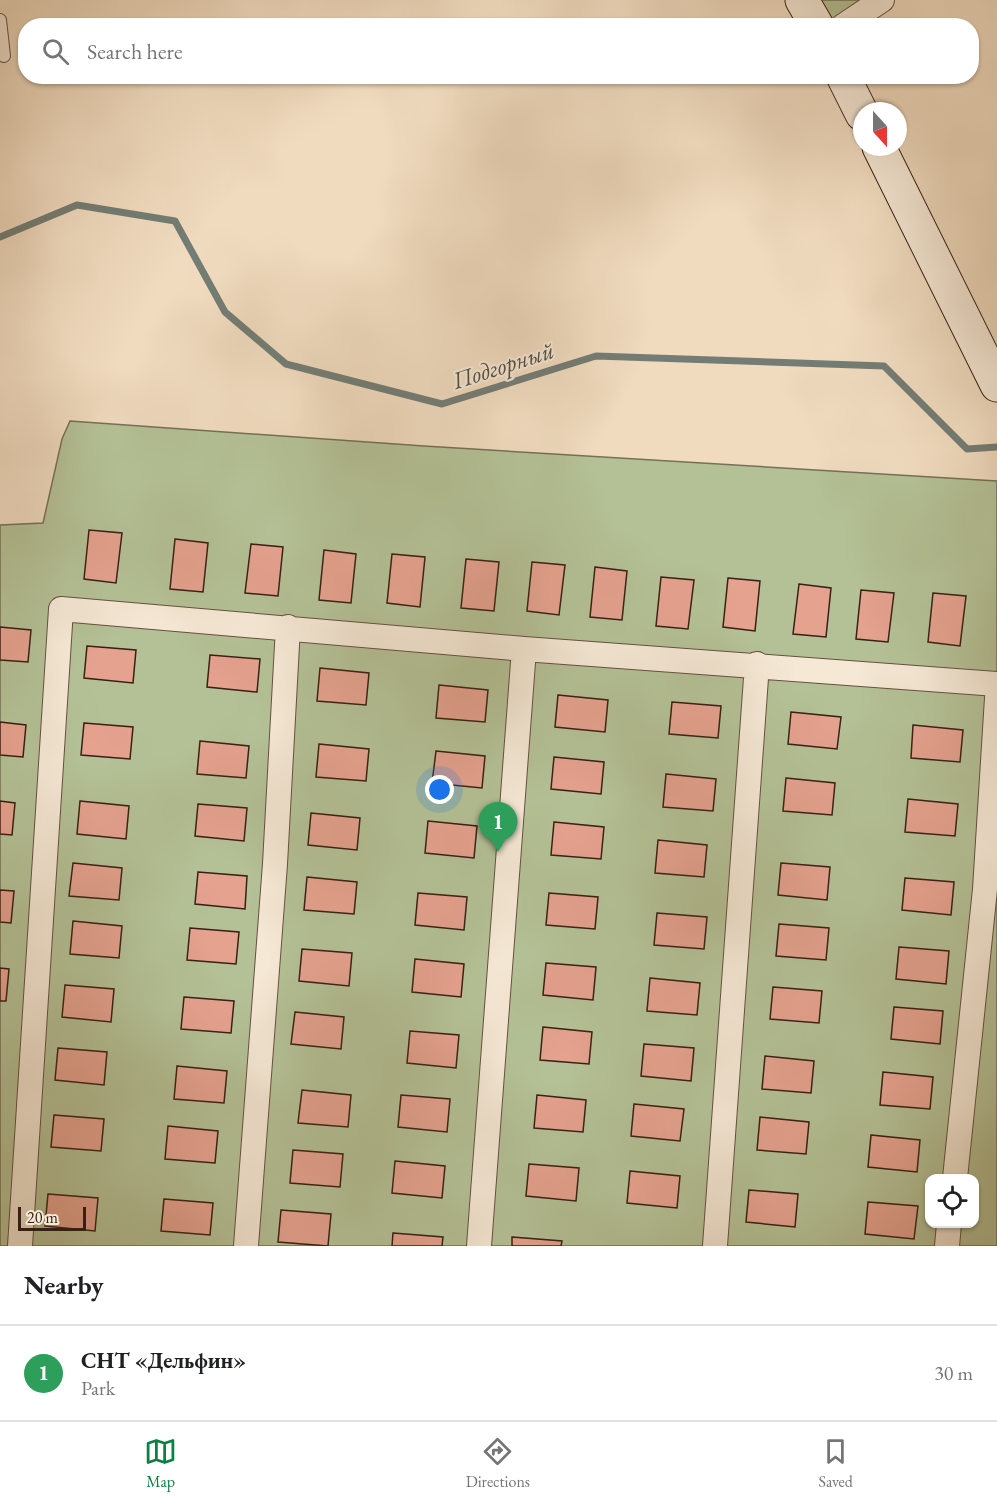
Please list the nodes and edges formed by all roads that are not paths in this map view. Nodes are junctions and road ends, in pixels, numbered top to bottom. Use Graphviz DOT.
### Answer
graph roads {
  1 [pos="802,0"];
  2 [pos="882,0"];
  3 [pos="812,18"];
  4 [pos="855,18"];
  5 [pos="0,20"];
  6 [pos="4,56"];
  7 [pos="847,84"];
  8 [pos="856,102"];
  9 [pos="883,156"];
  10 [pos="997,385"];
  11 [pos="288,627"];
  12 [pos="524,649"];
  13 [pos="757,664"];
  14 [pos="997,684"];
  15 [pos="997,698"];
  16 [pos="956,1174"];
  17 [pos="949,1228"];
  18 [pos="20,1246"];
  19 [pos="246,1246"];
  20 [pos="479,1246"];
  21 [pos="715,1246"];
  22 [pos="947,1246"];
  1 -- 3 [label="street"];
  2 -- 4 [label="street"];
  5 -- 6 [label="lane"];
  7 -- 8 [label="street"];
  9 -- 10 [label="street"];
  11 -- 12 [label="street"];
  11 -- 18 [label="street"];
  11 -- 19 [label="street"];
  12 -- 13 [label="street"];
  12 -- 20 [label="street"];
  13 -- 14 [label="street"];
  13 -- 21 [label="street"];
  15 -- 16 [label="street"];
  17 -- 22 [label="street"];
}
